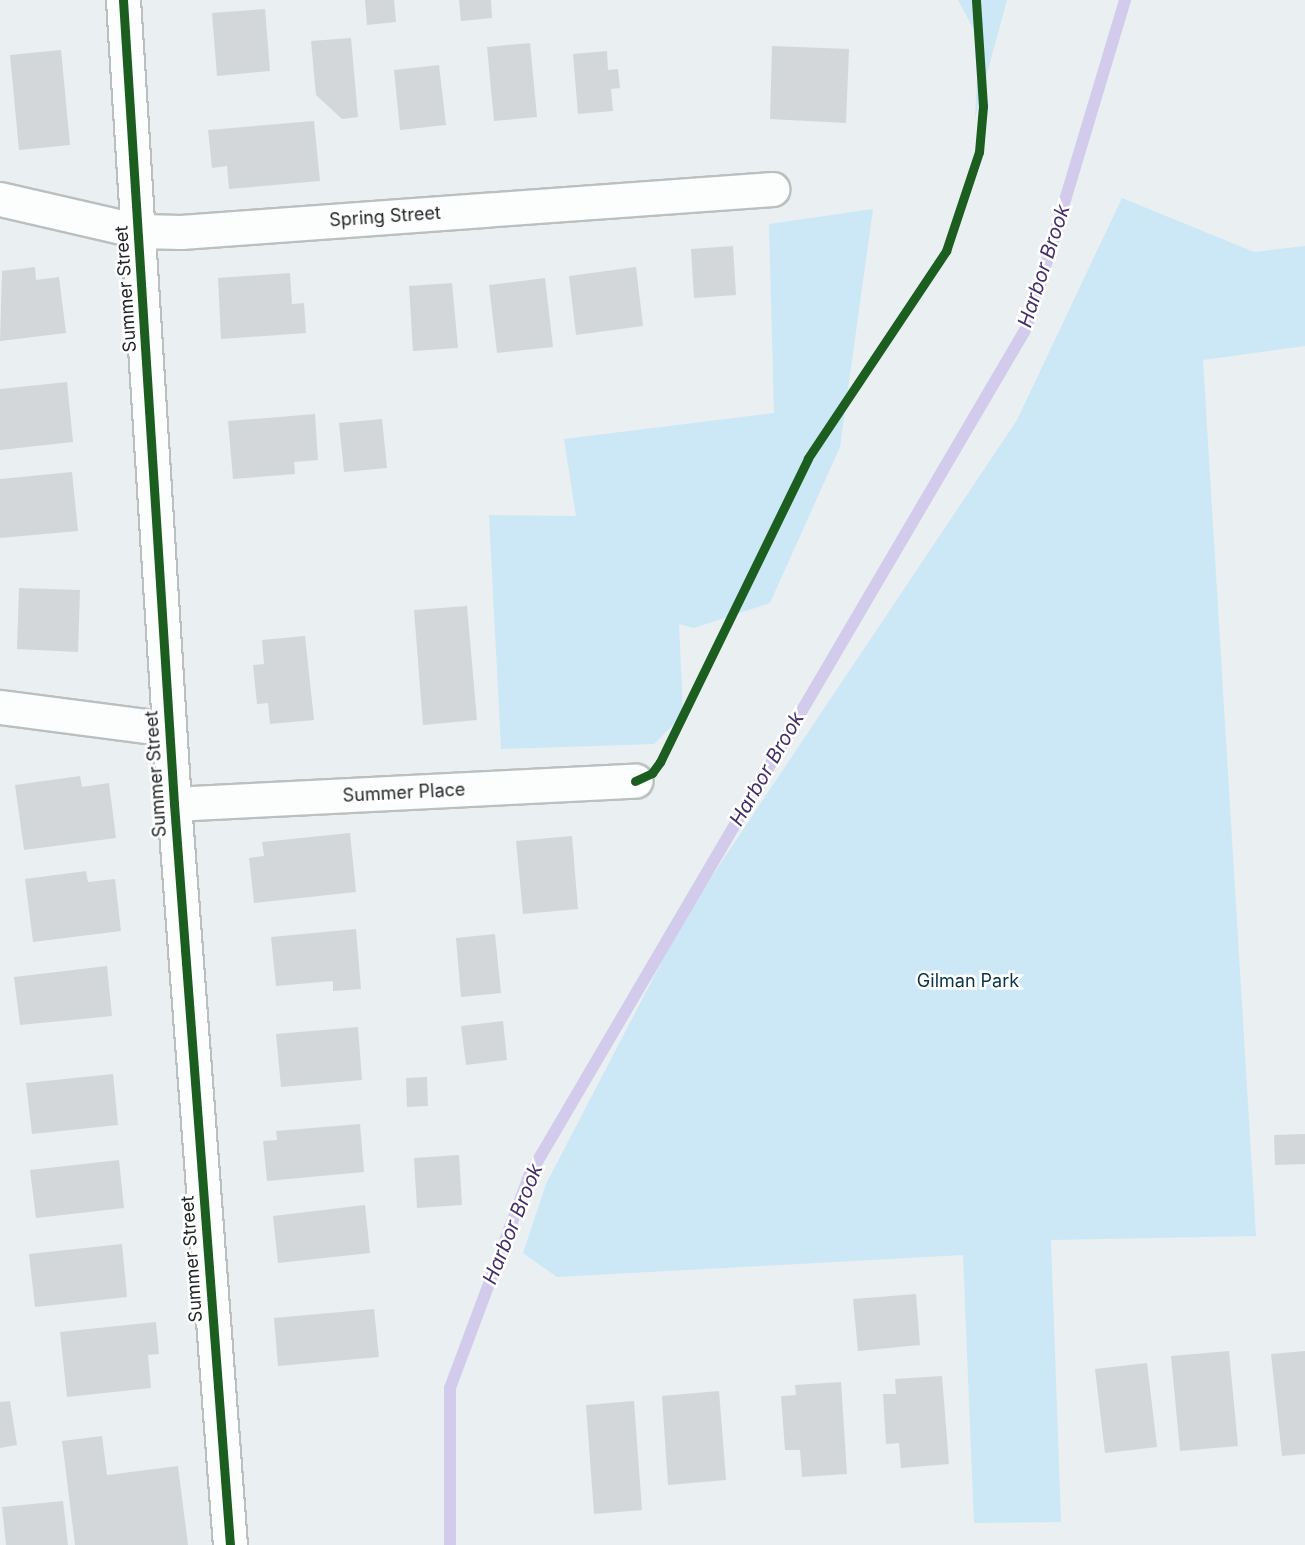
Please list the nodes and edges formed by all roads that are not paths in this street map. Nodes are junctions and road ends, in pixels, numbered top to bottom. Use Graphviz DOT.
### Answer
graph roads {
  1 [pos="123,0"];
  2 [pos="772,189"];
  3 [pos="0,199"];
  4 [pos="138,231"];
  5 [pos="0,707"];
  6 [pos="169,729"];
  7 [pos="635,781"];
  8 [pos="174,804"];
  9 [pos="230,1545"];
  1 -- 4 [label="street, Summer Street"];
  2 -- 4 [label="street, Spring Street"];
  3 -- 4 [label="street, Spring Street"];
  4 -- 6 [label="street, Summer Street"];
  5 -- 6 [label="street"];
  6 -- 8 [label="street, Summer Street"];
  7 -- 8 [label="street, Summer Place"];
  8 -- 9 [label="street, Summer Street"];
}
